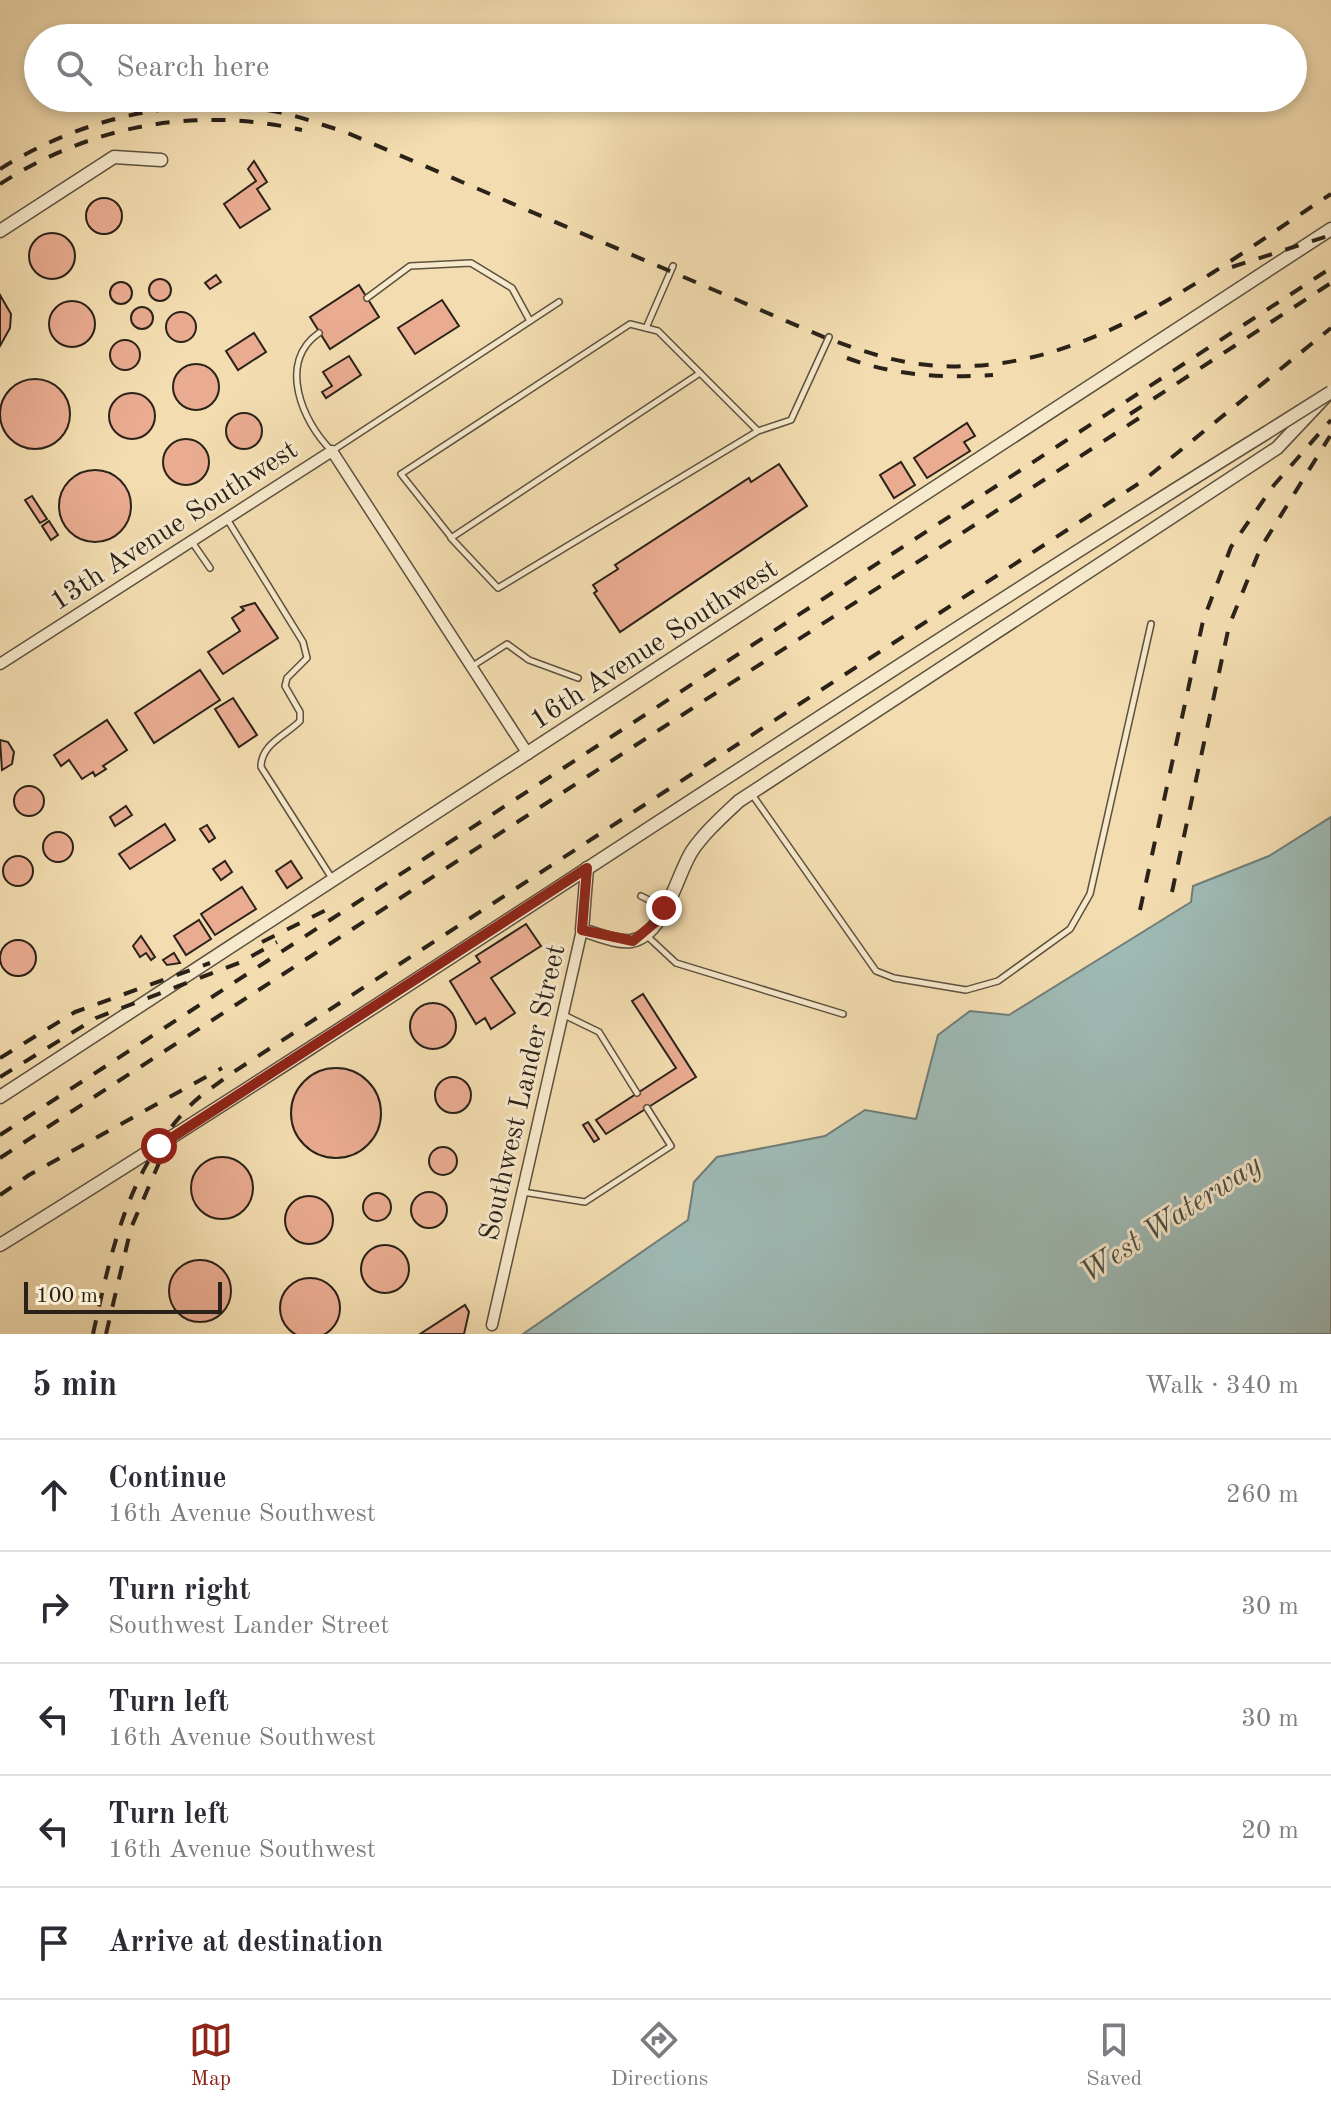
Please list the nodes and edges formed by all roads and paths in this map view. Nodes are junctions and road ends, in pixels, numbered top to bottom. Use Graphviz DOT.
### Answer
graph roads {
  1 [pos="161,160"];
  2 [pos="1331,229"];
  3 [pos="0,231"];
  4 [pos="673,266"];
  5 [pos="367,298"];
  6 [pos="559,302"];
  7 [pos="530,321"];
  8 [pos="646,328"];
  9 [pos="319,333"];
  10 [pos="829,337"];
  11 [pos="700,373"];
  12 [pos="1331,392"];
  13 [pos="758,431"];
  14 [pos="332,451"];
  15 [pos="227,518"];
  16 [pos="451,538"];
  17 [pos="191,541"];
  18 [pos="210,568"];
  19 [pos="1151,624"];
  20 [pos="0,664"];
  21 [pos="471,667"];
  22 [pos="578,678"];
  23 [pos="528,754"];
  24 [pos="750,792"];
  25 [pos="587,868"];
  26 [pos="334,881"];
  27 [pos="641,896"];
  28 [pos="664,908"];
  29 [pos="582,930"];
  30 [pos="645,934"];
  31 [pos="843,1014"];
  32 [pos="563,1015"];
  33 [pos="637,1093"];
  34 [pos="0,1097"];
  35 [pos="647,1108"];
  36 [pos="523,1192"];
  37 [pos="0,1245"];
  38 [pos="492,1325"];
  1 -- 3 [label="street"];
  2 -- 23 [label="street, 16th Avenue Southwest"];
  4 -- 8 [label="lane"];
  5 -- 7 [label="lane"];
  6 -- 7 [label="lane"];
  7 -- 14 [label="lane"];
  8 -- 11 [label="lane"];
  8 -- 16 [label="lane"];
  9 -- 14 [label="lane"];
  10 -- 13 [label="lane"];
  11 -- 13 [label="lane"];
  11 -- 16 [label="lane"];
  12 -- 24 [label="street"];
  12 -- 25 [label="street, bridge"];
  13 -- 16 [label="lane"];
  14 -- 15 [label="street, 13th Avenue Southwest"];
  14 -- 21 [label="street"];
  15 -- 17 [label="street, 13th Avenue Southwest"];
  15 -- 26 [label="lane"];
  17 -- 18 [label="lane"];
  17 -- 20 [label="street, 13th Avenue Southwest"];
  19 -- 24 [label="lane"];
  21 -- 22 [label="lane"];
  21 -- 23 [label="street"];
  23 -- 26 [label="street, 16th Avenue Southwest"];
  24 -- 28 [label="street"];
  25 -- 29 [label="street, Southwest Lander Street"];
  25 -- 37 [label="street"];
  26 -- 34 [label="street, 16th Avenue Southwest"];
  27 -- 28 [label="lane"];
  28 -- 30 [label="street"];
  29 -- 30 [label="street"];
  29 -- 32 [label="street, Southwest Lander Street"];
  30 -- 31 [label="lane"];
  32 -- 33 [label="lane"];
  32 -- 36 [label="street, Southwest Lander Street"];
  35 -- 36 [label="lane"];
  36 -- 38 [label="street, Southwest Lander Street"];
}
